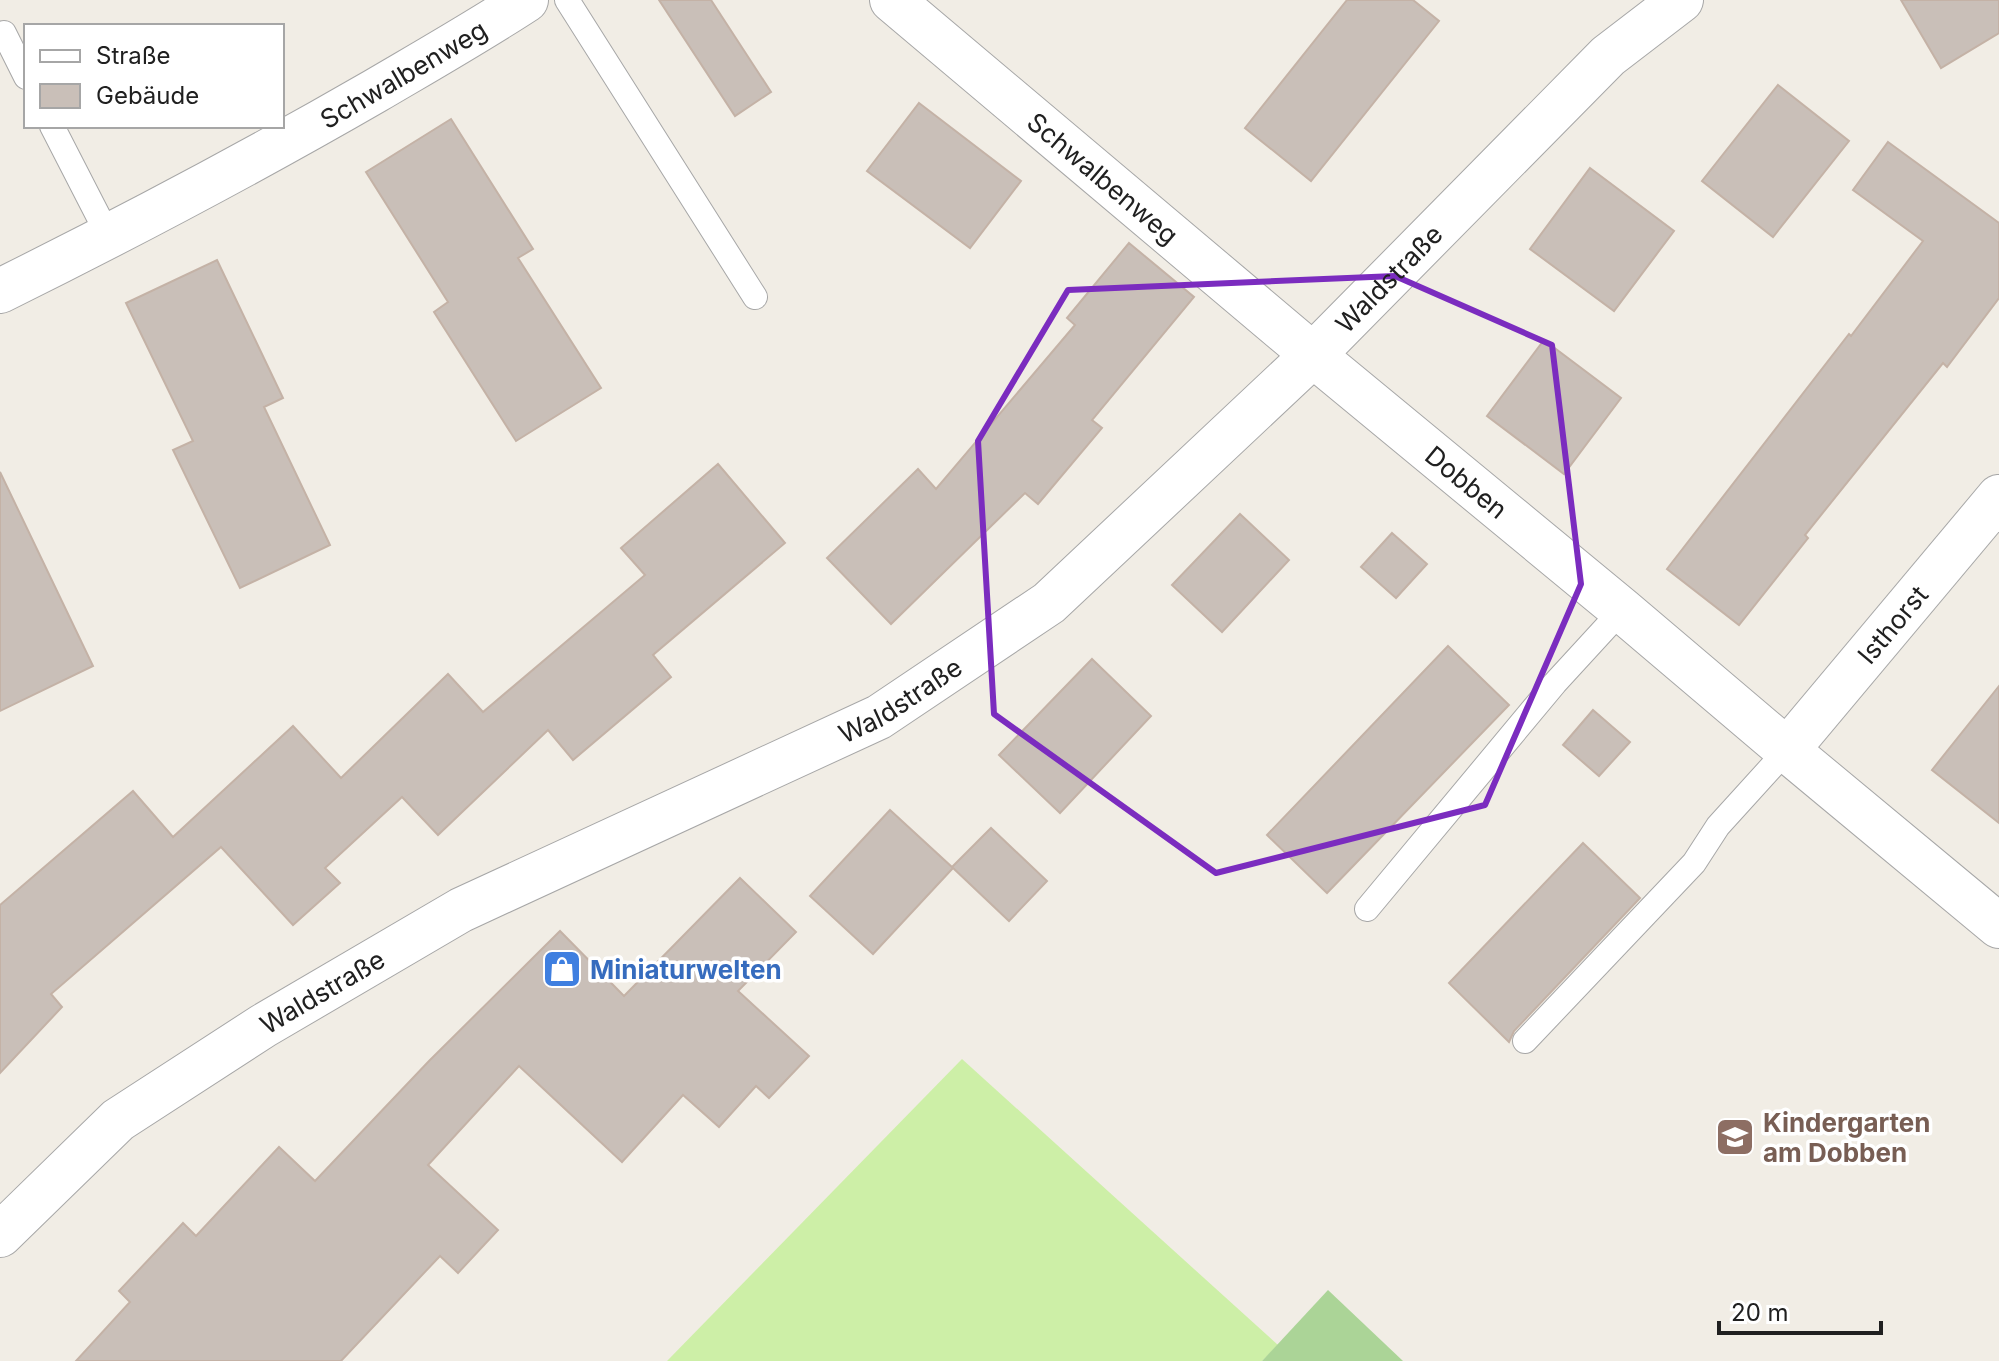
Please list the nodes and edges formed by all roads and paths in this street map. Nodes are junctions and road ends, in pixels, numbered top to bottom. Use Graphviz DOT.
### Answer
graph roads {
  1 [pos="526,0"];
  2 [pos="567,0"];
  3 [pos="892,0"];
  4 [pos="1681,0"];
  5 [pos="4,33"];
  6 [pos="24,73"];
  7 [pos="53,128"];
  8 [pos="109,237"];
  9 [pos="0,291"];
  10 [pos="755,297"];
  11 [pos="1313,355"];
  12 [pos="1999,497"];
  13 [pos="1622,610"];
  14 [pos="1787,750"];
  15 [pos="1367,909"];
  16 [pos="1999,926"];
  17 [pos="1525,1041"];
  18 [pos="0,1235"];
  1 -- 8 [label="street, Schwalbenweg"];
  2 -- 10 [label="lane"];
  3 -- 11 [label="street, Schwalbenweg"];
  4 -- 11 [label="street, Waldstraße"];
  5 -- 6 [label="lane"];
  7 -- 8 [label="lane"];
  8 -- 9 [label="street, Schwalbenweg"];
  11 -- 13 [label="street, Dobben"];
  11 -- 18 [label="street, Waldstraße"];
  12 -- 14 [label="street, Isthorst"];
  13 -- 14 [label="street, Dobben"];
  13 -- 15 [label="lane"];
  14 -- 16 [label="street, Dobben"];
  14 -- 17 [label="lane"];
}
